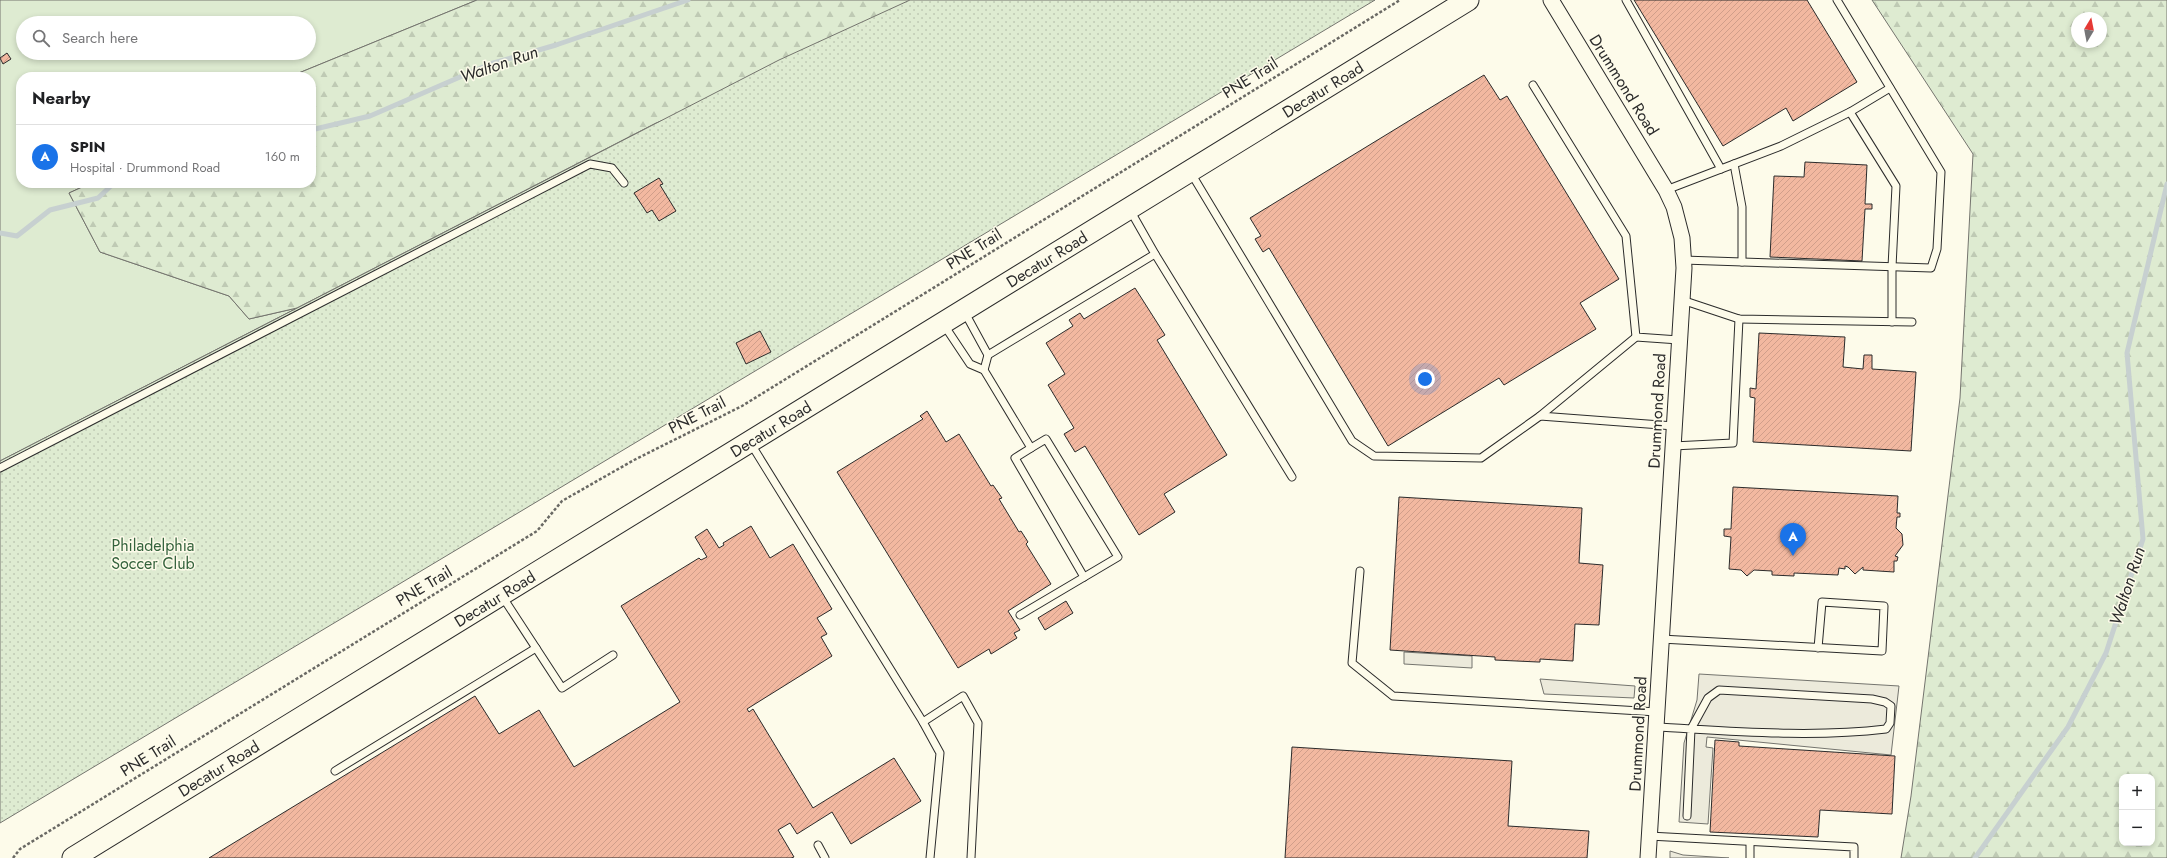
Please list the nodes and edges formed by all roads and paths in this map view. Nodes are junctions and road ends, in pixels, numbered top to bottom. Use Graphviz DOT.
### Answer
graph roads {
  1 [pos="1400,0"];
  2 [pos="1468,0"];
  3 [pos="1551,0"];
  4 [pos="1626,0"];
  5 [pos="1838,0"];
  6 [pos="1533,85"];
  7 [pos="1890,88"];
  8 [pos="1850,112"];
  9 [pos="1734,164"];
  10 [pos="1721,169"];
  11 [pos="1190,171"];
  12 [pos="624,183"];
  13 [pos="1666,190"];
  14 [pos="1129,208"];
  15 [pos="1155,254"];
  16 [pos="1683,260"];
  17 [pos="1742,262"];
  18 [pos="1892,268"];
  19 [pos="1682,300"];
  20 [pos="963,310"];
  21 [pos="1739,319"];
  22 [pos="1892,322"];
  23 [pos="1912,322"];
  24 [pos="943,323"];
  25 [pos="1636,337"];
  26 [pos="1679,340"];
  27 [pos="988,355"];
  28 [pos="984,370"];
  29 [pos="1540,416"];
  30 [pos="1674,426"];
  31 [pos="750,442"];
  32 [pos="1673,446"];
  33 [pos="1031,448"];
  34 [pos="0,468"];
  35 [pos="1292,477"];
  36 [pos="1360,571"];
  37 [pos="1084,577"];
  38 [pos="501,595"];
  39 [pos="1020,615"];
  40 [pos="1661,639"];
  41 [pos="536,648"];
  42 [pos="1818,648"];
  43 [pos="613,655"];
  44 [pos="1656,720"];
  45 [pos="923,722"];
  46 [pos="1691,729"];
  47 [pos="335,772"];
  48 [pos="1687,816"];
  49 [pos="1649,836"];
  50 [pos="1750,842"];
  51 [pos="818,845"];
  52 [pos="13,858"];
  53 [pos="73,858"];
  54 [pos="825,858"];
  55 [pos="930,858"];
  56 [pos="971,858"];
  57 [pos="1648,858"];
  58 [pos="1750,858"];
  59 [pos="1854,858"];
  1 -- 52 [label="path, PNE Trail"];
  2 -- 11 [label="street, Decatur Road"];
  3 -- 13 [label="street, Drummond Road"];
  4 -- 10 [label="lane"];
  5 -- 7 [label="lane"];
  6 -- 25 [label="lane"];
  7 -- 8 [label="lane"];
  7 -- 18 [label="lane"];
  8 -- 9 [label="lane"];
  8 -- 18 [label="lane"];
  9 -- 10 [label="lane"];
  9 -- 17 [label="lane"];
  10 -- 13 [label="lane"];
  11 -- 14 [label="street, Decatur Road"];
  11 -- 29 [label="lane"];
  12 -- 34 [label="lane"];
  13 -- 16 [label="street, Drummond Road"];
  14 -- 15 [label="lane"];
  14 -- 20 [label="street, Decatur Road"];
  15 -- 27 [label="lane"];
  15 -- 35 [label="lane"];
  16 -- 17 [label="lane"];
  16 -- 19 [label="street, Drummond Road"];
  17 -- 18 [label="lane"];
  18 -- 22 [label="lane"];
  19 -- 21 [label="lane"];
  19 -- 26 [label="street, Drummond Road"];
  20 -- 24 [label="street, Decatur Road"];
  20 -- 27 [label="lane"];
  21 -- 22 [label="lane"];
  21 -- 32 [label="lane"];
  22 -- 23 [label="lane"];
  24 -- 28 [label="lane"];
  24 -- 31 [label="street, Decatur Road"];
  25 -- 26 [label="lane"];
  25 -- 29 [label="lane"];
  26 -- 30 [label="street, Drummond Road"];
  27 -- 28 [label="lane"];
  28 -- 33 [label="lane"];
  29 -- 30 [label="lane"];
  30 -- 32 [label="street, Drummond Road"];
  31 -- 38 [label="street, Decatur Road"];
  31 -- 45 [label="lane"];
  32 -- 40 [label="street, Drummond Road"];
  33 -- 37 [label="lane"];
  33 -- 37 [label="lane"];
  36 -- 44 [label="lane"];
  37 -- 39 [label="lane"];
  38 -- 41 [label="lane"];
  38 -- 53 [label="street, Decatur Road"];
  40 -- 42 [label="lane"];
  40 -- 44 [label="street, Drummond Road"];
  41 -- 43 [label="lane"];
  41 -- 47 [label="lane"];
  42 -- 42 [label="lane"];
  44 -- 46 [label="lane"];
  44 -- 49 [label="street, Drummond Road"];
  45 -- 55 [label="lane"];
  45 -- 56 [label="lane"];
  46 -- 46 [label="lane"];
  46 -- 48 [label="lane"];
  49 -- 50 [label="lane"];
  49 -- 57 [label="street, Drummond Road"];
  50 -- 58 [label="lane"];
  50 -- 59 [label="lane"];
  51 -- 54 [label="lane"];
}
